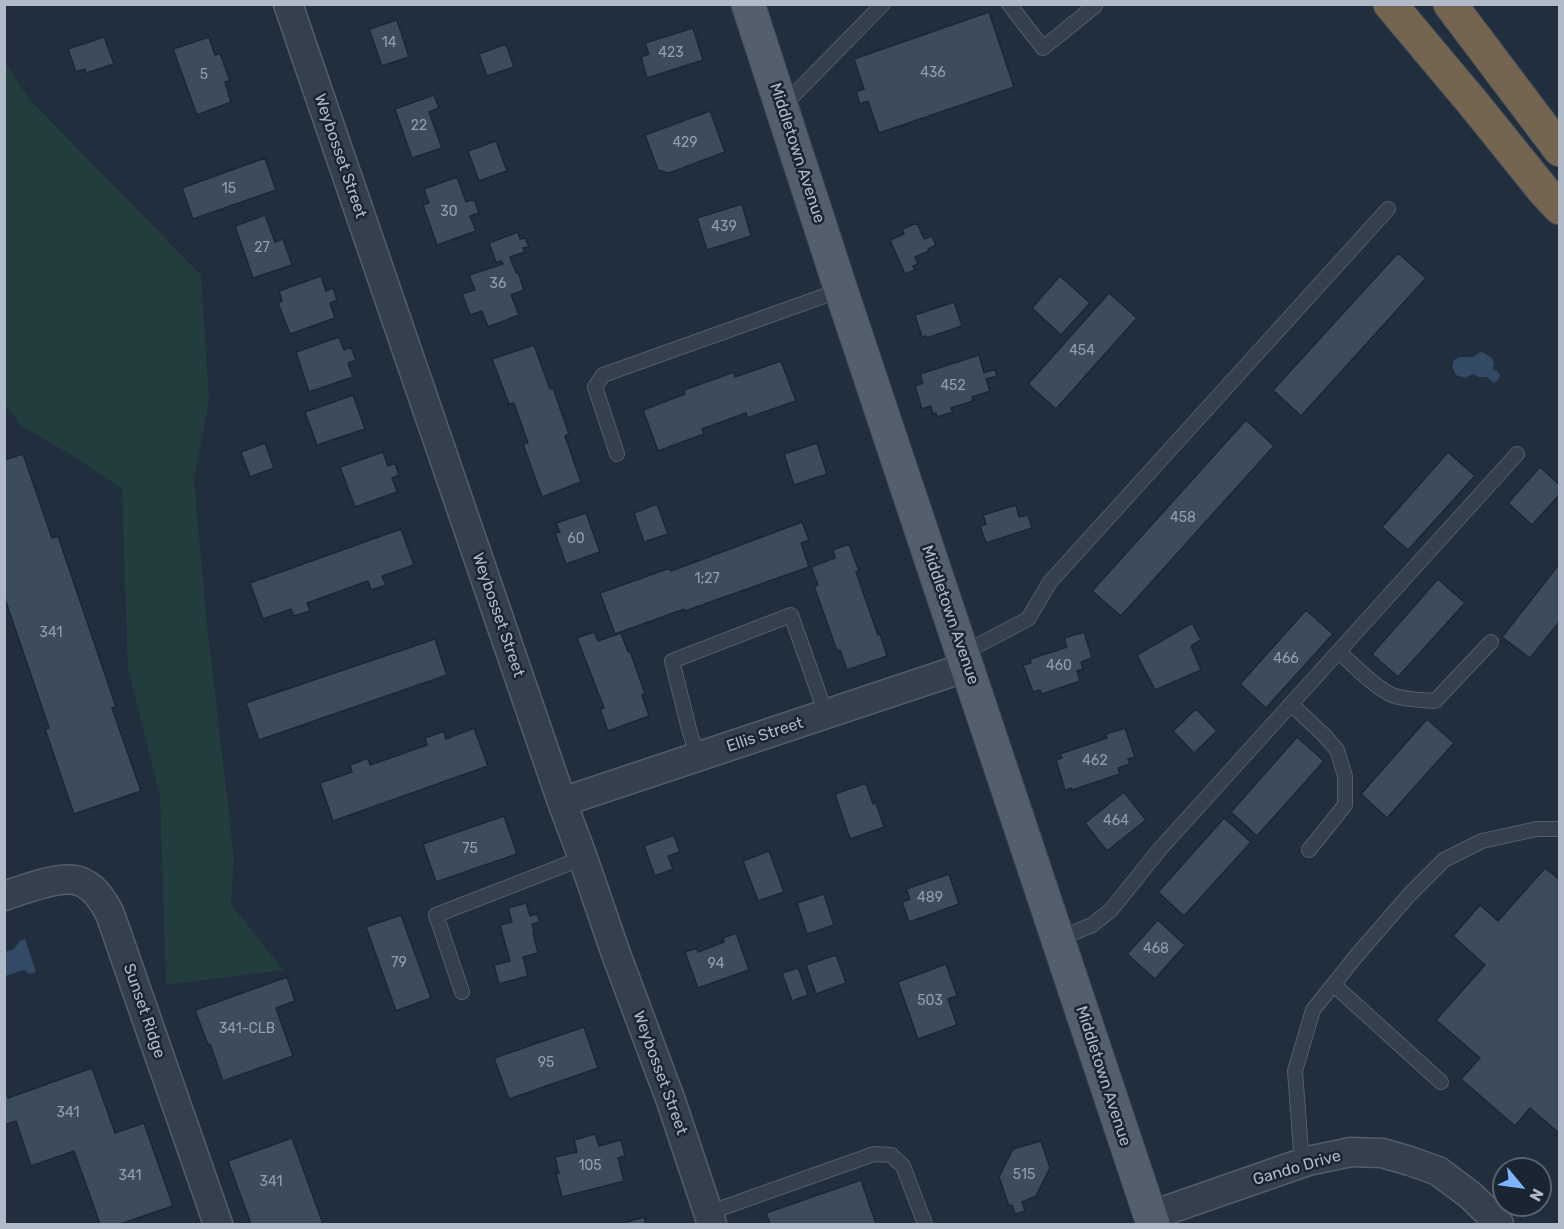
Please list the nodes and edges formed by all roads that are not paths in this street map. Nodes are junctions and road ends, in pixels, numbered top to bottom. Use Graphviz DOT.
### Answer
graph roads {
  1 [pos="288,4"];
  2 [pos="748,4"];
  3 [pos="883,4"];
  4 [pos="1009,4"];
  5 [pos="1094,4"];
  6 [pos="1390,4"];
  7 [pos="1450,4"];
  8 [pos="781,108"];
  9 [pos="1560,150"];
  10 [pos="1560,208"];
  11 [pos="1388,209"];
  12 [pos="842,290"];
  13 [pos="617,454"];
  14 [pos="1517,454"];
  15 [pos="1491,642"];
  16 [pos="1339,652"];
  17 [pos="965,660"];
  18 [pos="1292,704"];
  19 [pos="826,714"];
  20 [pos="698,757"];
  21 [pos="562,802"];
  22 [pos="1560,829"];
  23 [pos="1309,850"];
  24 [pos="583,858"];
  25 [pos="4,897"];
  26 [pos="1058,939"];
  27 [pos="1334,985"];
  28 [pos="462,992"];
  29 [pos="1442,1083"];
  30 [pos="1302,1164"];
  31 [pos="710,1219"];
  32 [pos="1148,1220"];
  33 [pos="218,1224"];
  34 [pos="925,1224"];
  35 [pos="1499,1224"];
  1 -- 21 [label="street, Weybosset Street"];
  2 -- 8 [label="main road, Middletown Avenue"];
  3 -- 8 [label="lane"];
  4 -- 5 [label="lane"];
  6 -- 10 [label="highway"];
  7 -- 9 [label="highway"];
  8 -- 12 [label="main road, Middletown Avenue"];
  11 -- 17 [label="lane"];
  12 -- 13 [label="lane"];
  12 -- 17 [label="main road, Middletown Avenue"];
  14 -- 16 [label="lane"];
  15 -- 16 [label="lane"];
  16 -- 18 [label="lane"];
  17 -- 19 [label="street, Ellis Street"];
  17 -- 26 [label="main road, Middletown Avenue"];
  18 -- 23 [label="lane"];
  18 -- 26 [label="lane"];
  19 -- 20 [label="street, Ellis Street"];
  19 -- 20 [label="lane"];
  20 -- 21 [label="street, Ellis Street"];
  21 -- 24 [label="street, Weybosset Street"];
  22 -- 27 [label="lane"];
  24 -- 28 [label="lane"];
  24 -- 31 [label="street, Weybosset Street"];
  25 -- 33 [label="street, Sunset Ridge"];
  26 -- 32 [label="main road, Middletown Avenue"];
  27 -- 29 [label="lane"];
  27 -- 30 [label="lane"];
  30 -- 32 [label="street, Gando Drive"];
  30 -- 35 [label="street, Gando Drive"];
  31 -- 34 [label="lane"];
}
